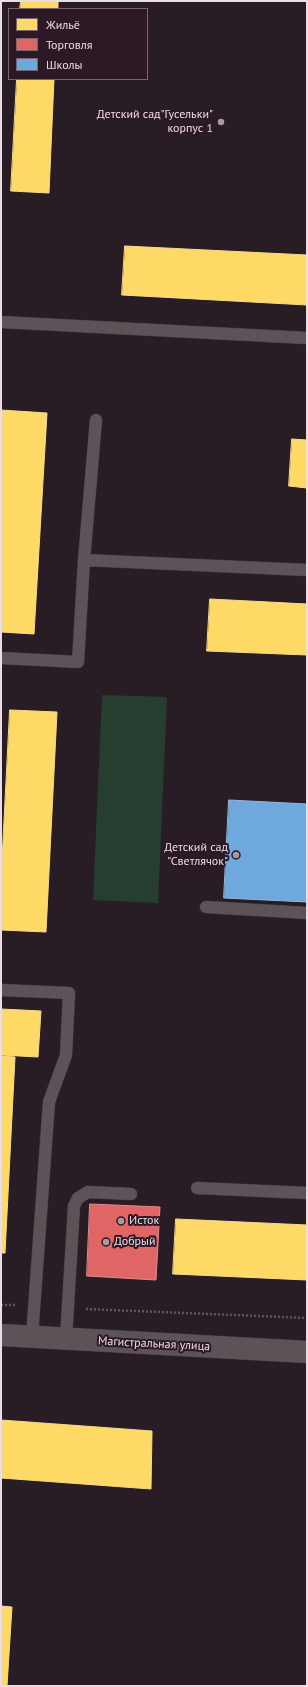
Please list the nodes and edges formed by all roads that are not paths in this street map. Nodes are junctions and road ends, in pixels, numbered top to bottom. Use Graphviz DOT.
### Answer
graph roads {
  1 [pos="1,322"];
  2 [pos="307,338"];
  3 [pos="96,420"];
  4 [pos="84,560"];
  5 [pos="307,570"];
  6 [pos="1,658"];
  7 [pos="206,907"];
  8 [pos="307,913"];
  9 [pos="1,990"];
  10 [pos="197,1188"];
  11 [pos="307,1193"];
  12 [pos="131,1194"];
  13 [pos="1,1335"];
  14 [pos="32,1337"];
  15 [pos="66,1339"];
  16 [pos="307,1352"];
  1 -- 2 [label="lane"];
  3 -- 4 [label="lane"];
  4 -- 5 [label="lane"];
  4 -- 6 [label="lane"];
  7 -- 8 [label="lane"];
  9 -- 14 [label="lane"];
  10 -- 11 [label="lane"];
  12 -- 15 [label="lane"];
  13 -- 14 [label="street, Магистральная улица"];
  14 -- 15 [label="street, Магистральная улица"];
  15 -- 16 [label="street, Магистральная улица"];
}
